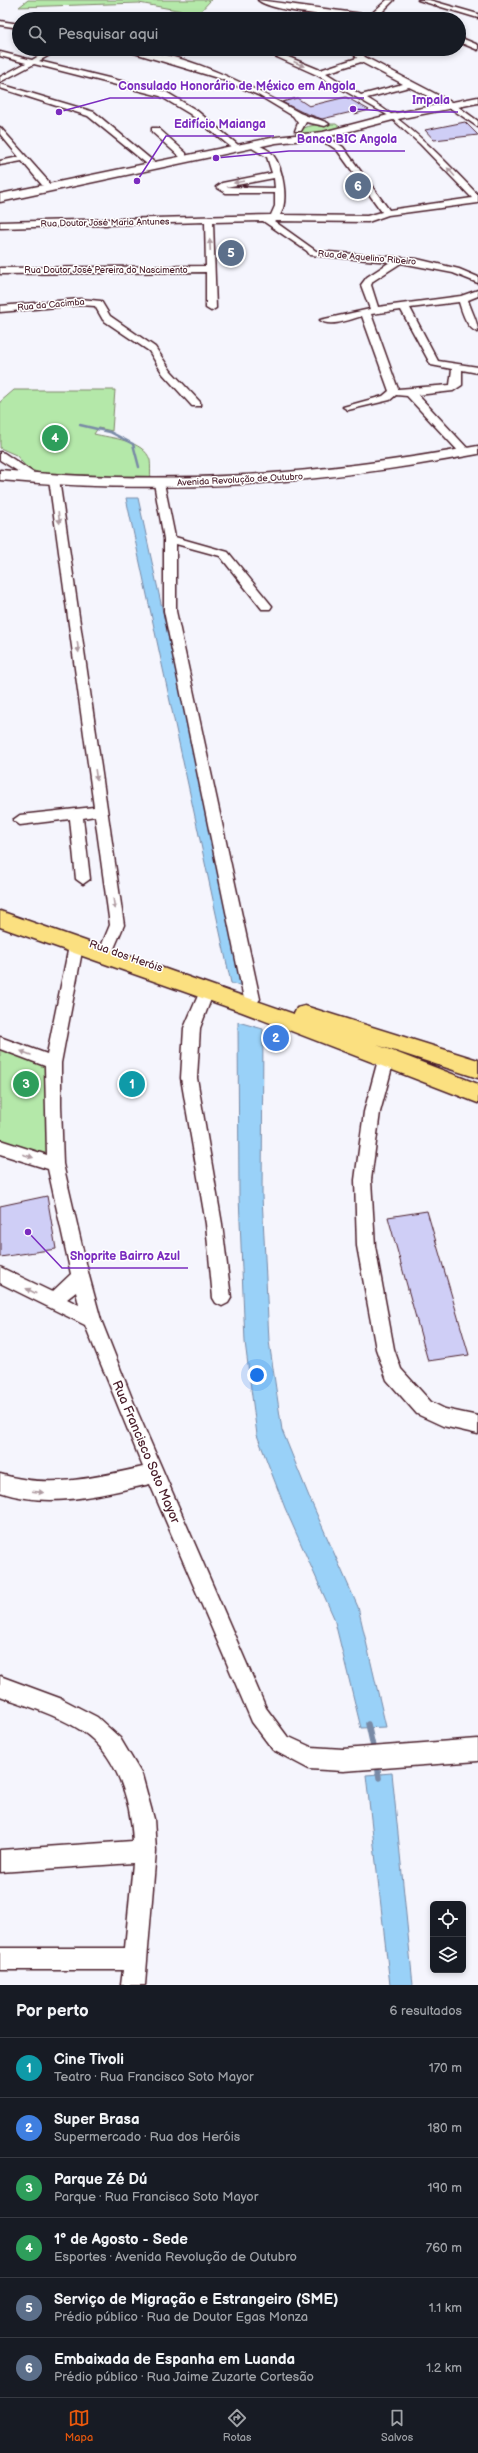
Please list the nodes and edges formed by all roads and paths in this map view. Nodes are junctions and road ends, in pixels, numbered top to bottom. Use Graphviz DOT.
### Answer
graph roads {
  1 [pos="261,0"];
  2 [pos="391,0"];
  3 [pos="421,0"];
  4 [pos="322,12"];
  5 [pos="378,12"];
  6 [pos="464,12"];
  7 [pos="466,13"];
  8 [pos="478,16"];
  9 [pos="0,22"];
  10 [pos="12,25"];
  11 [pos="466,42"];
  12 [pos="478,48"];
  13 [pos="0,54"];
  14 [pos="44,56"];
  15 [pos="156,56"];
  16 [pos="280,56"];
  17 [pos="360,56"];
  18 [pos="362,59"];
  19 [pos="33,62"];
  20 [pos="320,73"];
  21 [pos="0,80"];
  22 [pos="412,84"];
  23 [pos="0,86"];
  24 [pos="361,96"];
  25 [pos="478,96"];
  26 [pos="478,100"];
  27 [pos="447,104"];
  28 [pos="294,114"];
  29 [pos="390,116"];
  30 [pos="325,124"];
  31 [pos="478,126"];
  32 [pos="0,129"];
  33 [pos="155,130"];
  34 [pos="298,130"];
  35 [pos="336,132"];
  36 [pos="310,137"];
  37 [pos="234,145"];
  38 [pos="251,145"];
  39 [pos="336,145"];
  40 [pos="183,155"];
  41 [pos="25,158"];
  42 [pos="150,162"];
  43 [pos="0,163"];
  44 [pos="277,175"];
  45 [pos="45,183"];
  46 [pos="0,190"];
  47 [pos="278,191"];
  48 [pos="0,198"];
  49 [pos="478,200"];
  50 [pos="387,213"];
  51 [pos="270,218"];
  52 [pos="209,220"];
  53 [pos="0,225"];
  54 [pos="400,260"];
  55 [pos="212,270"];
  56 [pos="0,271"];
  57 [pos="478,280"];
  58 [pos="478,293"];
  59 [pos="463,299"];
  60 [pos="211,308"];
  61 [pos="405,308"];
  62 [pos="0,309"];
  63 [pos="371,312"];
  64 [pos="473,315"];
  65 [pos="325,320"];
  66 [pos="478,329"];
  67 [pos="457,367"];
  68 [pos="478,370"];
  69 [pos="394,392"];
  70 [pos="410,394"];
  71 [pos="196,404"];
  72 [pos="348,407"];
  73 [pos="472,451"];
  74 [pos="0,456"];
  75 [pos="0,475"];
  76 [pos="36,478"];
  77 [pos="54,479"];
  78 [pos="159,483"];
  79 [pos="170,540"];
  80 [pos="266,606"];
  81 [pos="102,811"];
  82 [pos="76,814"];
  83 [pos="20,820"];
  84 [pos="83,879"];
  85 [pos="0,913"];
  86 [pos="0,919"];
  87 [pos="76,946"];
  88 [pos="107,949"];
  89 [pos="207,991"];
  90 [pos="251,1003"];
  91 [pos="0,1043"];
  92 [pos="386,1060"];
  93 [pos="53,1063"];
  94 [pos="478,1069"];
  95 [pos="478,1080"];
  96 [pos="478,1094"];
  97 [pos="0,1147"];
  98 [pos="56,1164"];
  99 [pos="0,1275"];
  100 [pos="80,1276"];
  101 [pos="222,1298"];
  102 [pos="53,1302"];
  103 [pos="92,1320"];
  104 [pos="478,1425"];
  105 [pos="154,1474"];
  106 [pos="0,1484"];
  107 [pos="0,1686"];
  108 [pos="478,1750"];
  109 [pos="145,1851"];
  110 [pos="0,1861"];
  111 [pos="0,1959"];
  112 [pos="137,1959"];
  113 [pos="133,1985"];
  1 -- 4 [label="street"];
  2 -- 5 [label="street"];
  3 -- 6 [label="street"];
  7 -- 8 [label="street"];
  9 -- 10 [label="street"];
  11 -- 12 [label="street"];
  13 -- 19 [label="street"];
  14 -- 19 [label="street"];
  15 -- 28 [label="street"];
  16 -- 20 [label="street, one-way"];
  17 -- 18 [label="street"];
  18 -- 20 [label="street"];
  18 -- 22 [label="street"];
  19 -- 21 [label="street"];
  19 -- 37 [label="street"];
  20 -- 24 [label="street"];
  22 -- 24 [label="street"];
  22 -- 27 [label="street"];
  23 -- 42 [label="street"];
  24 -- 29 [label="street"];
  25 -- 27 [label="street"];
  26 -- 27 [label="street"];
  27 -- 29 [label="street"];
  27 -- 31 [label="street"];
  28 -- 30 [label="street"];
  28 -- 34 [label="street"];
  29 -- 30 [label="street"];
  29 -- 35 [label="street"];
  49 -- 29 [label="street, one-way"];
  30 -- 34 [label="street"];
  30 -- 35 [label="street"];
  32 -- 41 [label="street"];
  33 -- 40 [label="street"];
  34 -- 36 [label="street"];
  34 -- 37 [label="street"];
  35 -- 36 [label="street"];
  35 -- 39 [label="street"];
  36 -- 38 [label="street"];
  36 -- 39 [label="street"];
  37 -- 40 [label="street"];
  38 -- 44 [label="street"];
  38 -- 48 [label="street"];
  39 -- 50 [label="street"];
  40 -- 42 [label="street"];
  41 -- 43 [label="street"];
  41 -- 45 [label="street"];
  42 -- 45 [label="street"];
  44 -- 47 [label="street"];
  44 -- 47 [label="street, one-way"];
  45 -- 46 [label="street"];
  47 -- 51 [label="street"];
  49 -- 50 [label="street"];
  50 -- 51 [label="street"];
  51 -- 52 [label="street, Rua Doutor José Maria Antunes"];
  51 -- 54 [label="street, Rua de Aquelino Ribeiro"];
  52 -- 53 [label="street, Rua Doutor José Maria Antunes"];
  55 -- 52 [label="street, one-way"];
  54 -- 57 [label="street, Rua de Aquelino Ribeiro"];
  54 -- 63 [label="street"];
  55 -- 56 [label="street, Rua Doutor José Pereira do Nascimento"];
  55 -- 60 [label="street"];
  58 -- 59 [label="street"];
  59 -- 61 [label="street"];
  59 -- 64 [label="street"];
  61 -- 63 [label="street"];
  61 -- 67 [label="street"];
  62 -- 71 [label="street, Rua da Cacimba"];
  63 -- 65 [label="street"];
  63 -- 69 [label="street"];
  64 -- 66 [label="street"];
  67 -- 68 [label="street"];
  67 -- 70 [label="street"];
  69 -- 70 [label="street"];
  69 -- 72 [label="street"];
  70 -- 73 [label="street"];
  73 -- 78 [label="street, Avenida Revolução de Outubro"];
  74 -- 76 [label="street"];
  75 -- 76 [label="street, Avenida Revolução de Outubro"];
  76 -- 77 [label="street, Avenida Revolução de Outubro"];
  77 -- 78 [label="street, Avenida Revolução de Outubro"];
  77 -- 81 [label="street, one-way"];
  78 -- 79 [label="street"];
  79 -- 80 [label="street"];
  79 -- 90 [label="street"];
  81 -- 82 [label="street"];
  81 -- 88 [label="street, one-way"];
  82 -- 83 [label="street"];
  82 -- 84 [label="street"];
  85 -- 88 [label="main road, Rua dos Heróis"];
  86 -- 87 [label="main road, Rua dos Heróis"];
  87 -- 89 [label="main road, Rua dos Heróis"];
  87 -- 93 [label="street, Rua Francisco Soto Mayor"];
  88 -- 90 [label="main road, Rua dos Heróis"];
  89 -- 90 [label="main road, Rua dos Heróis"];
  89 -- 101 [label="street"];
  90 -- 92 [label="main road, Rua dos Heróis"];
  90 -- 94 [label="main road, Rua dos Heróis"];
  90 -- 95 [label="main road, Rua dos Heróis"];
  93 -- 91 [label="street, one-way"];
  92 -- 96 [label="main road, Rua dos Heróis"];
  92 -- 104 [label="street"];
  93 -- 98 [label="street, Rua Francisco Soto Mayor"];
  97 -- 98 [label="street, one-way"];
  98 -- 100 [label="street, Rua Francisco Soto Mayor"];
  102 -- 99 [label="street, one-way"];
  100 -- 102 [label="street"];
  100 -- 103 [label="street, Rua Francisco Soto Mayor"];
  102 -- 103 [label="street"];
  103 -- 105 [label="street, Rua Francisco Soto Mayor"];
  106 -- 105 [label="street, one-way"];
  105 -- 108 [label="street, Rua Francisco Soto Mayor"];
  107 -- 109 [label="street"];
  109 -- 110 [label="street"];
  109 -- 112 [label="street"];
  111 -- 112 [label="street"];
  112 -- 113 [label="street"];
}
